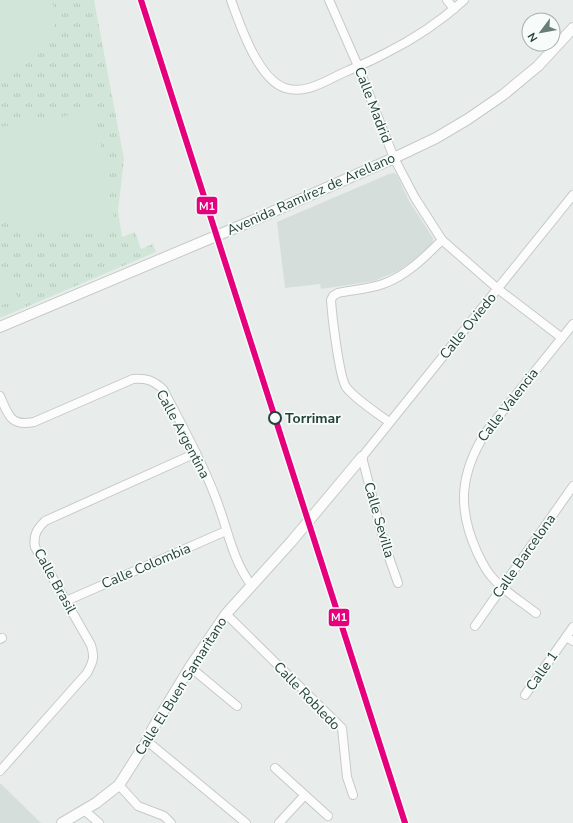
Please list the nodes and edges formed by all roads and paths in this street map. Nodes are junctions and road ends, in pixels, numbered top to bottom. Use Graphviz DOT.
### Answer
graph roads {
  1 [pos="231,0"];
  2 [pos="329,0"];
  3 [pos="447,0"];
  4 [pos="464,0"];
  5 [pos="454,9"];
  6 [pos="573,28"];
  7 [pos="358,66"];
  8 [pos="394,158"];
  9 [pos="573,195"];
  10 [pos="442,240"];
  11 [pos="498,289"];
  12 [pos="573,324"];
  13 [pos="0,327"];
  14 [pos="562,338"];
  15 [pos="0,396"];
  16 [pos="389,422"];
  17 [pos="196,453"];
  18 [pos="362,457"];
  19 [pos="573,486"];
  20 [pos="226,531"];
  21 [pos="398,583"];
  22 [pos="252,586"];
  23 [pos="503,587"];
  24 [pos="66,601"];
  25 [pos="536,613"];
  26 [pos="226,614"];
  27 [pos="475,626"];
  28 [pos="573,627"];
  29 [pos="570,639"];
  30 [pos="190,667"];
  31 [pos="525,696"];
  32 [pos="237,706"];
  33 [pos="147,741"];
  34 [pos="275,768"];
  35 [pos="0,770"];
  36 [pos="119,785"];
  37 [pos="353,795"];
  38 [pos="304,796"];
  39 [pos="84,810"];
  40 [pos="328,816"];
  41 [pos="62,823"];
  42 [pos="99,823"];
  43 [pos="171,823"];
  44 [pos="246,823"];
  45 [pos="279,823"];
  1 -- 7 [label="street"];
  2 -- 7 [label="street, Calle Madrid"];
  3 -- 5 [label="street"];
  4 -- 5 [label="street"];
  5 -- 7 [label="street"];
  6 -- 8 [label="street, Avenida Ramírez de Arellano"];
  7 -- 8 [label="street, Calle Madrid"];
  8 -- 10 [label="street, Calle Madrid"];
  8 -- 13 [label="street, Avenida Ramírez de Arellano"];
  9 -- 11 [label="street, Calle Oviedo"];
  10 -- 11 [label="street, Calle Madrid"];
  10 -- 16 [label="street"];
  11 -- 14 [label="street, Calle Madrid"];
  11 -- 16 [label="street, Calle Oviedo"];
  12 -- 14 [label="street, Calle Valencia"];
  14 -- 23 [label="street, Calle Valencia"];
  15 -- 17 [label="street, Calle Argentina"];
  16 -- 18 [label="street, Calle Oviedo"];
  17 -- 20 [label="street, Calle Argentina"];
  17 -- 24 [label="street, Calle Brasil"];
  18 -- 21 [label="street, Calle Sevilla"];
  18 -- 22 [label="street, Calle El Buen Samaritano"];
  19 -- 23 [label="street, Calle Barcelona"];
  20 -- 22 [label="street, Calle Argentina"];
  20 -- 24 [label="street, Calle Colombia"];
  22 -- 26 [label="street, Calle El Buen Samaritano"];
  23 -- 25 [label="street, Calle Valencia"];
  23 -- 27 [label="street, Calle Barcelona"];
  24 -- 35 [label="street, Calle Brasil"];
  26 -- 30 [label="street, Calle El Buen Samaritano"];
  26 -- 37 [label="street, Calle Robledo"];
  28 -- 29 [label="street, Calle 1"];
  29 -- 31 [label="street, Calle 1"];
  30 -- 32 [label="street"];
  30 -- 33 [label="street, Calle El Buen Samaritano"];
  33 -- 36 [label="street, Calle El Buen Samaritano"];
  33 -- 44 [label="street"];
  34 -- 38 [label="street"];
  36 -- 39 [label="street, Calle El Buen Samaritano"];
  36 -- 43 [label="street"];
  38 -- 40 [label="street"];
  38 -- 45 [label="street"];
  39 -- 41 [label="street, Calle El Buen Samaritano"];
  39 -- 42 [label="street"];
}
